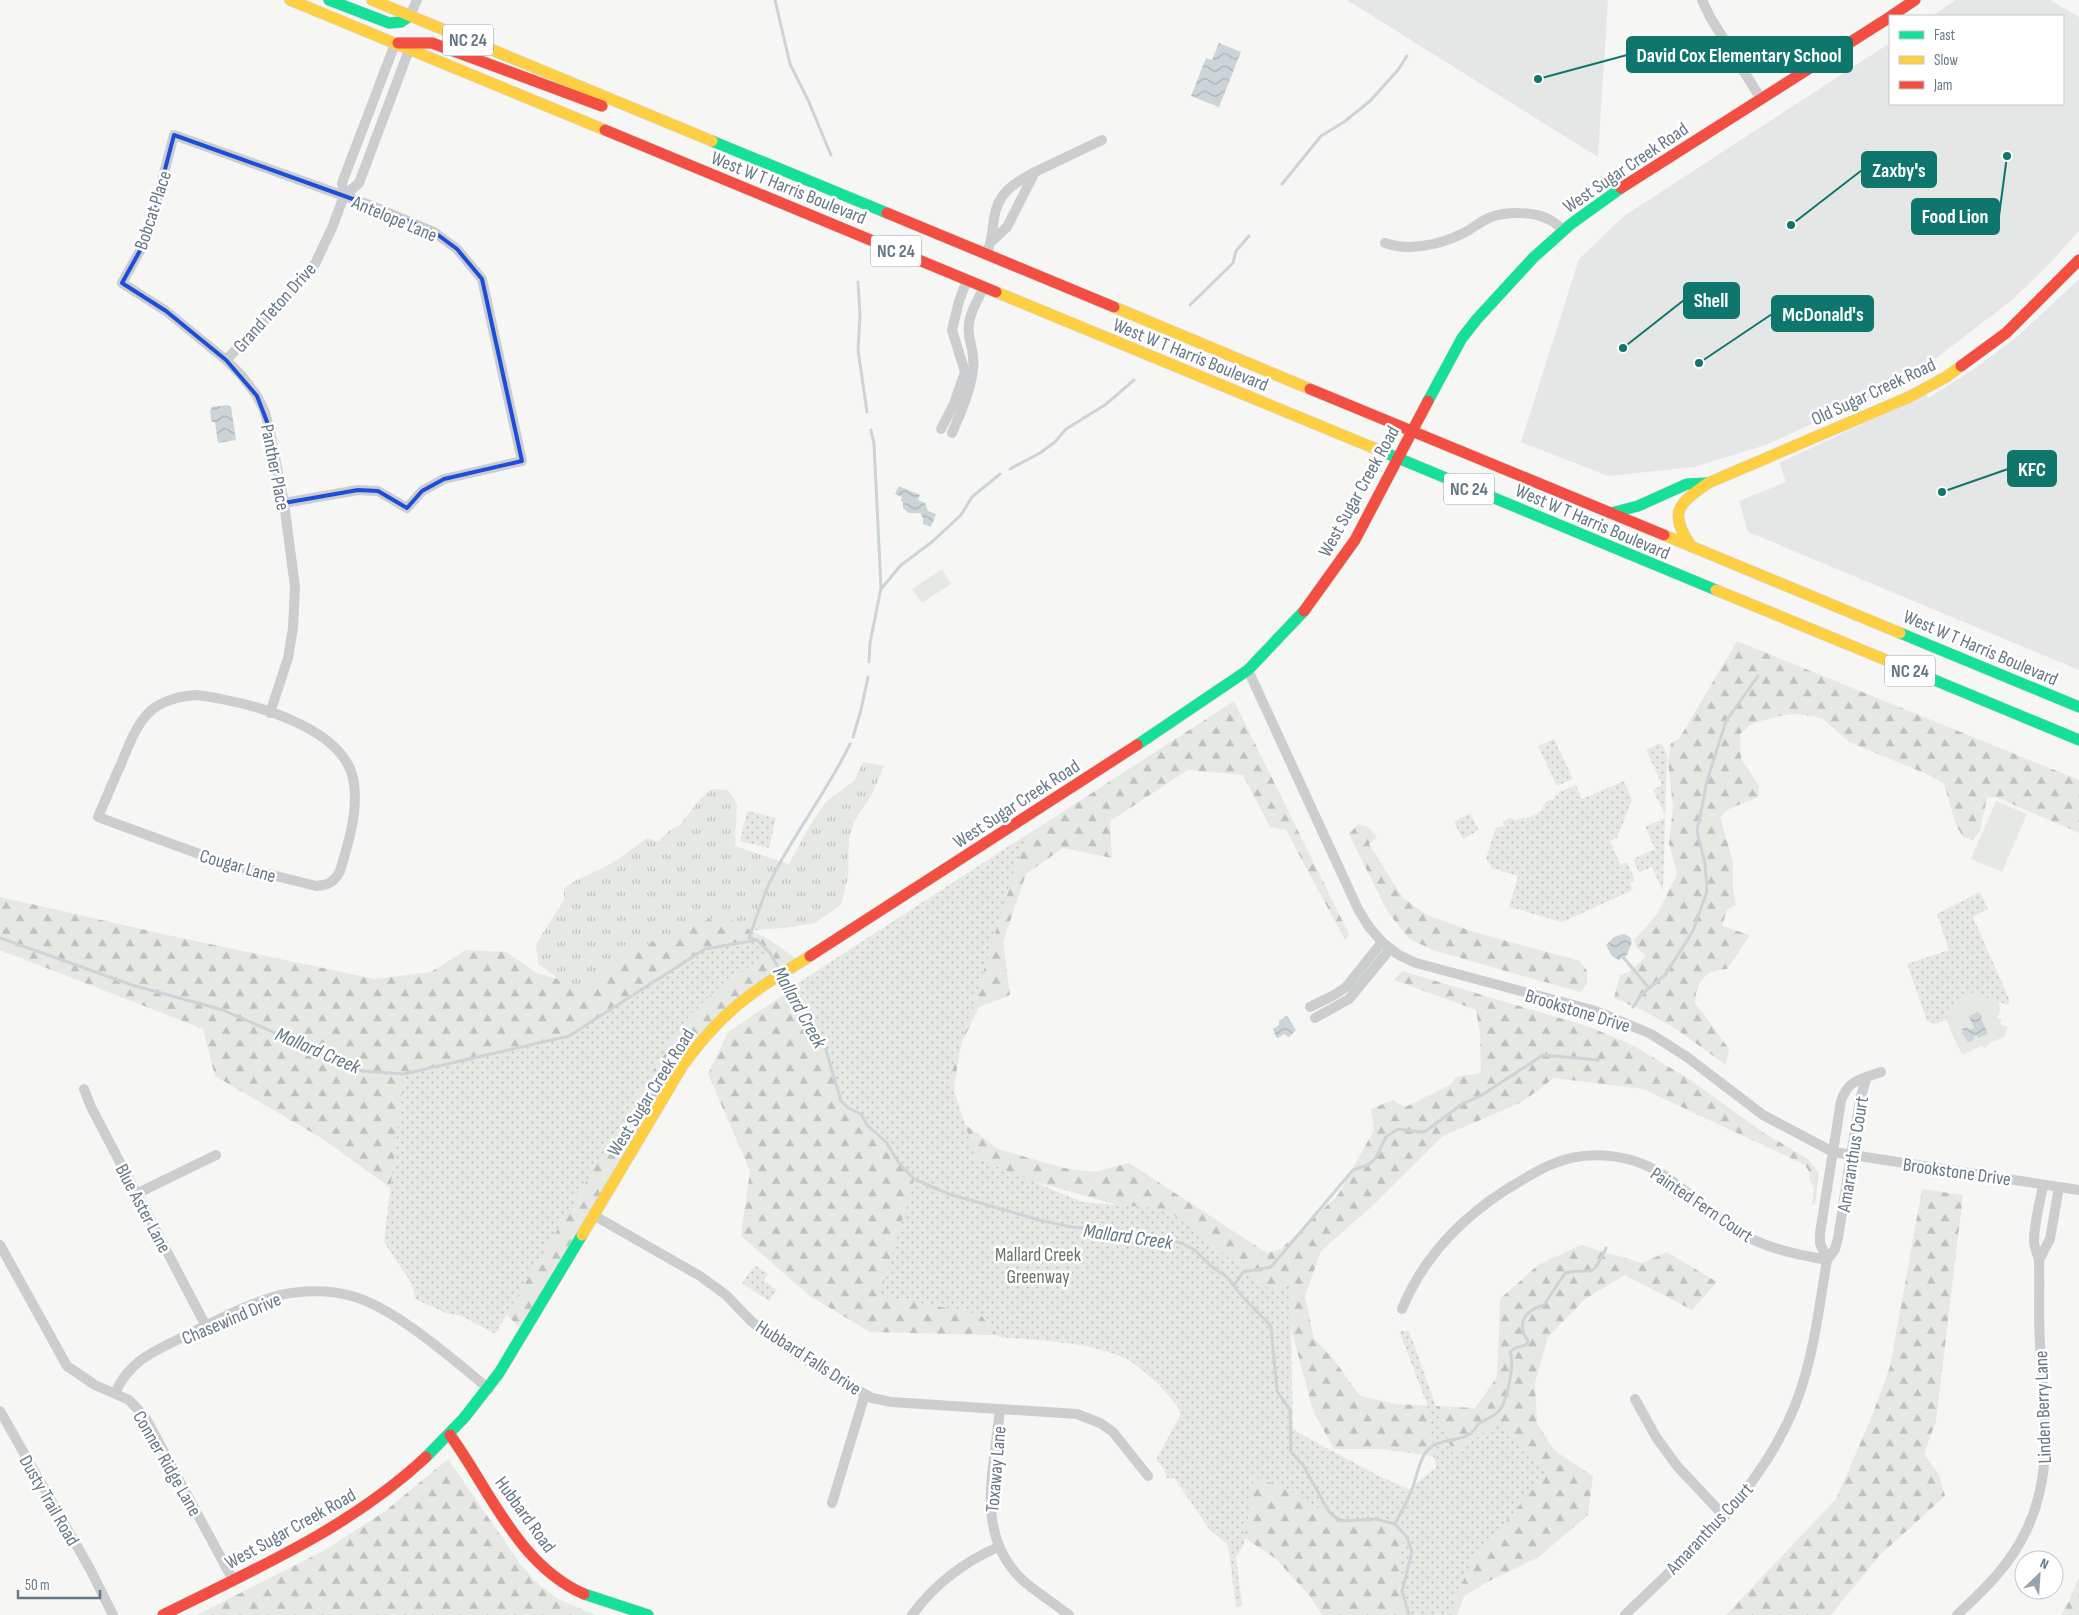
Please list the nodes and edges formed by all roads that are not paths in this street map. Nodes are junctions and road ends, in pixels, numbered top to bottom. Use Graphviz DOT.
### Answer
graph roads {
  1 [pos="290,0"];
  2 [pos="329,0"];
  3 [pos="372,0"];
  4 [pos="417,0"];
  5 [pos="1702,0"];
  6 [pos="1915,0"];
  7 [pos="1892,15"];
  8 [pos="410,16"];
  9 [pos="1889,17"];
  10 [pos="395,44"];
  11 [pos="409,50"];
  12 [pos="1761,99"];
  13 [pos="683,129"];
  14 [pos="174,135"];
  15 [pos="1102,140"];
  16 [pos="1035,172"];
  17 [pos="344,196"];
  18 [pos="1564,230"];
  19 [pos="993,240"];
  20 [pos="1385,243"];
  21 [pos="987,253"];
  22 [pos="2079,260"];
  23 [pos="967,280"];
  24 [pos="122,283"];
  25 [pos="984,287"];
  26 [pos="226,360"];
  27 [pos="942,429"];
  28 [pos="1412,431"];
  29 [pos="952,433"];
  30 [pos="1398,459"];
  31 [pos="1708,483"];
  32 [pos="284,503"];
  33 [pos="1611,513"];
  34 [pos="1691,546"];
  35 [pos="1248,670"];
  36 [pos="2079,707"];
  37 [pos="270,713"];
  38 [pos="2079,740"];
  39 [pos="1382,942"];
  40 [pos="1390,949"];
  41 [pos="1310,1007"];
  42 [pos="1315,1018"];
  43 [pos="1881,1072"];
  44 [pos="1867,1076"];
  45 [pos="84,1089"];
  46 [pos="1833,1152"];
  47 [pos="216,1155"];
  48 [pos="1851,1156"];
  49 [pos="2043,1185"];
  50 [pos="2059,1188"];
  51 [pos="2079,1190"];
  52 [pos="136,1194"];
  53 [pos="595,1216"];
  54 [pos="0,1246"];
  55 [pos="1827,1260"];
  56 [pos="2039,1260"];
  57 [pos="1402,1309"];
  58 [pos="206,1326"];
  59 [pos="489,1389"];
  60 [pos="115,1393"];
  61 [pos="865,1394"];
  62 [pos="1635,1399"];
  63 [pos="1000,1410"];
  64 [pos="0,1411"];
  65 [pos="450,1435"];
  66 [pos="1148,1476"];
  67 [pos="832,1503"];
  68 [pos="1725,1517"];
  69 [pos="998,1547"];
  70 [pos="233,1580"];
  71 [pos="113,1615"];
  72 [pos="163,1615"];
  73 [pos="648,1615"];
  74 [pos="912,1615"];
  75 [pos="1069,1615"];
  76 [pos="1625,1615"];
  77 [pos="1957,1615"];
  1 -- 10 [label="main road, West W T Harris Boulevard / NC 24"];
  2 -- 8 [label="main road"];
  3 -- 8 [label="main road, West W T Harris Boulevard / NC 24"];
  4 -- 8 [label="street"];
  5 -- 12 [label="street"];
  6 -- 7 [label="main road, West Sugar Creek Road"];
  8 -- 13 [label="main road, West W T Harris Boulevard / NC 24"];
  9 -- 12 [label="main road, West Sugar Creek Road"];
  10 -- 11 [label="main road, West W T Harris Boulevard / NC 24"];
  10 -- 13 [label="main road"];
  10 -- 17 [label="street, Grand Teton Drive"];
  11 -- 17 [label="street, Grand Teton Drive"];
  11 -- 23 [label="main road, West W T Harris Boulevard / NC 24"];
  12 -- 18 [label="main road, West Sugar Creek Road"];
  13 -- 21 [label="main road, West W T Harris Boulevard / NC 24"];
  14 -- 17 [label="street, Antelope Lane"];
  14 -- 24 [label="street, Bobcat Place"];
  15 -- 16 [label="street"];
  16 -- 19 [label="street"];
  16 -- 19 [label="street"];
  17 -- 26 [label="street, Grand Teton Drive"];
  17 -- 32 [label="street, Antelope Lane"];
  18 -- 20 [label="street"];
  18 -- 28 [label="main road, West Sugar Creek Road"];
  19 -- 21 [label="street"];
  21 -- 28 [label="main road, West W T Harris Boulevard / NC 24"];
  22 -- 31 [label="main road, Old Sugar Creek Road"];
  23 -- 25 [label="main road, West W T Harris Boulevard / NC 24"];
  23 -- 27 [label="street"];
  24 -- 26 [label="street, Panther Place"];
  25 -- 29 [label="street"];
  25 -- 30 [label="main road, West W T Harris Boulevard / NC 24"];
  26 -- 32 [label="street, Panther Place"];
  28 -- 30 [label="main road, West Sugar Creek Road"];
  28 -- 33 [label="main road, West W T Harris Boulevard / NC 24"];
  30 -- 35 [label="main road, West Sugar Creek Road"];
  30 -- 38 [label="main road, West W T Harris Boulevard / NC 24"];
  31 -- 33 [label="main road, Old Sugar Creek Road"];
  31 -- 34 [label="main road, Old Sugar Creek Road"];
  32 -- 37 [label="street, Panther Place"];
  33 -- 34 [label="main road, West W T Harris Boulevard / NC 24"];
  34 -- 36 [label="main road, West W T Harris Boulevard / NC 24"];
  35 -- 39 [label="street, Brookstone Drive"];
  35 -- 53 [label="main road, West Sugar Creek Road"];
  37 -- 37 [label="street, Cougar Lane"];
  39 -- 40 [label="street, Brookstone Drive"];
  39 -- 41 [label="street"];
  40 -- 42 [label="street"];
  40 -- 46 [label="street, Brookstone Drive"];
  43 -- 44 [label="street, Amaranthus Court"];
  44 -- 46 [label="street, Amaranthus Court"];
  44 -- 48 [label="street, Amaranthus Court"];
  45 -- 52 [label="street, Blue Aster Lane"];
  46 -- 48 [label="street, Brookstone Drive"];
  46 -- 55 [label="street, Amaranthus Court"];
  47 -- 52 [label="street"];
  48 -- 49 [label="street, Brookstone Drive"];
  48 -- 55 [label="street, Amaranthus Court"];
  49 -- 50 [label="street, Brookstone Drive"];
  49 -- 56 [label="street, Linden Berry Lane"];
  50 -- 51 [label="street, Brookstone Drive"];
  50 -- 56 [label="street, Linden Berry Lane"];
  52 -- 58 [label="street, Blue Aster Lane"];
  53 -- 59 [label="main road, West Sugar Creek Road"];
  53 -- 61 [label="street, Hubbard Falls Drive"];
  54 -- 60 [label="street, Conner Ridge Lane"];
  55 -- 57 [label="street, Painted Fern Court"];
  55 -- 68 [label="street, Amaranthus Court"];
  56 -- 77 [label="street, Linden Berry Lane"];
  58 -- 59 [label="street, Chasewind Drive"];
  58 -- 60 [label="street, Chasewind Drive"];
  59 -- 65 [label="main road, West Sugar Creek Road"];
  60 -- 70 [label="street, Conner Ridge Lane"];
  61 -- 63 [label="street, Hubbard Falls Drive"];
  61 -- 67 [label="street"];
  62 -- 68 [label="street"];
  63 -- 66 [label="street, Hubbard Falls Drive"];
  63 -- 69 [label="street, Toxaway Lane"];
  64 -- 71 [label="street, Dusty Trail Road"];
  65 -- 70 [label="main road, West Sugar Creek Road"];
  65 -- 73 [label="main road, Hubbard Road"];
  68 -- 76 [label="street, Amaranthus Court"];
  69 -- 74 [label="street"];
  69 -- 75 [label="street, Toxaway Lane"];
  70 -- 72 [label="main road, West Sugar Creek Road"];
}
